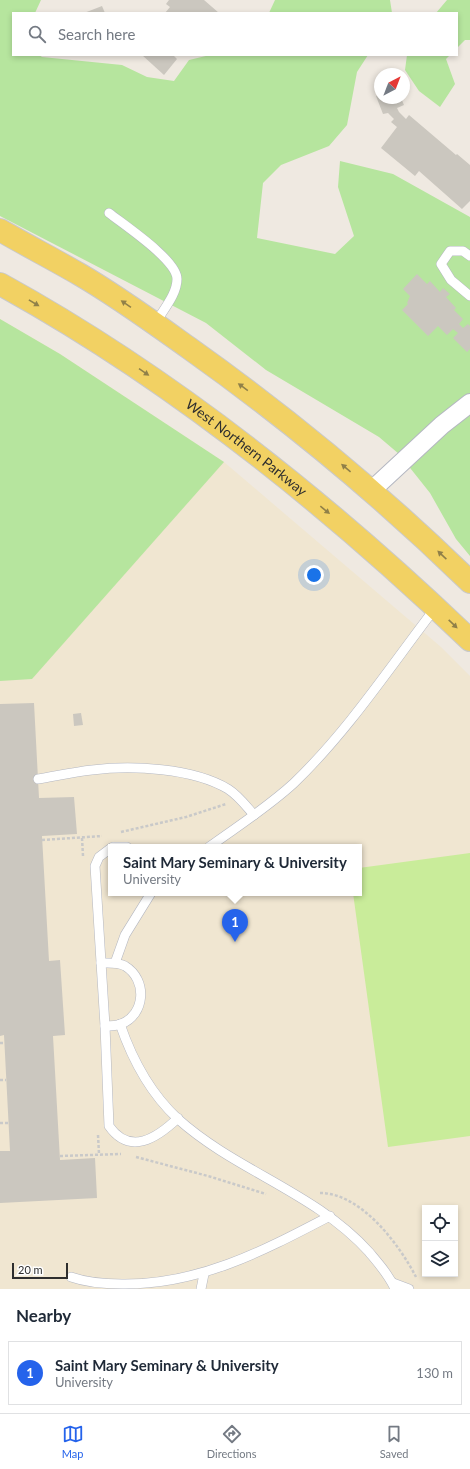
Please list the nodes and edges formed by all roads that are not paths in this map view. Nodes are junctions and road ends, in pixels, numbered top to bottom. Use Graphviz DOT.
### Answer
graph roads {
  1 [pos="109,213"];
  2 [pos="0,230"];
  3 [pos="470,256"];
  4 [pos="0,284"];
  5 [pos="470,296"];
  6 [pos="154,324"];
  7 [pos="470,403"];
  8 [pos="372,490"];
  9 [pos="470,582"];
  10 [pos="436,607"];
  11 [pos="470,640"];
  12 [pos="38,779"];
  13 [pos="254,815"];
  14 [pos="213,844"];
  15 [pos="108,850"];
  16 [pos="149,896"];
  17 [pos="101,963"];
  18 [pos="116,963"];
  19 [pos="120,1024"];
  20 [pos="105,1026"];
  21 [pos="178,1118"];
  22 [pos="330,1216"];
  23 [pos="204,1274"];
  24 [pos="71,1277"];
  25 [pos="394,1286"];
  26 [pos="201,1289"];
  27 [pos="409,1289"];
  1 -- 6 [label="lane"];
  6 -- 2 [label="main road, one-way"];
  3 -- 5 [label="lane"];
  4 -- 10 [label="main road, West Northern Parkway, one-way"];
  8 -- 6 [label="main road, one-way"];
  7 -- 8 [label="street"];
  9 -- 8 [label="main road, one-way"];
  10 -- 11 [label="main road, West Northern Parkway, one-way"];
  10 -- 13 [label="lane"];
  12 -- 13 [label="lane"];
  13 -- 14 [label="lane"];
  15 -- 17 [label="lane"];
  16 -- 18 [label="lane"];
  17 -- 18 [label="lane"];
  17 -- 20 [label="lane"];
  18 -- 19 [label="lane"];
  19 -- 20 [label="lane"];
  19 -- 21 [label="lane"];
  20 -- 21 [label="lane"];
  21 -- 22 [label="lane"];
  22 -- 23 [label="lane"];
  22 -- 25 [label="lane"];
  23 -- 24 [label="lane"];
  23 -- 26 [label="lane"];
  25 -- 27 [label="lane"];
}
